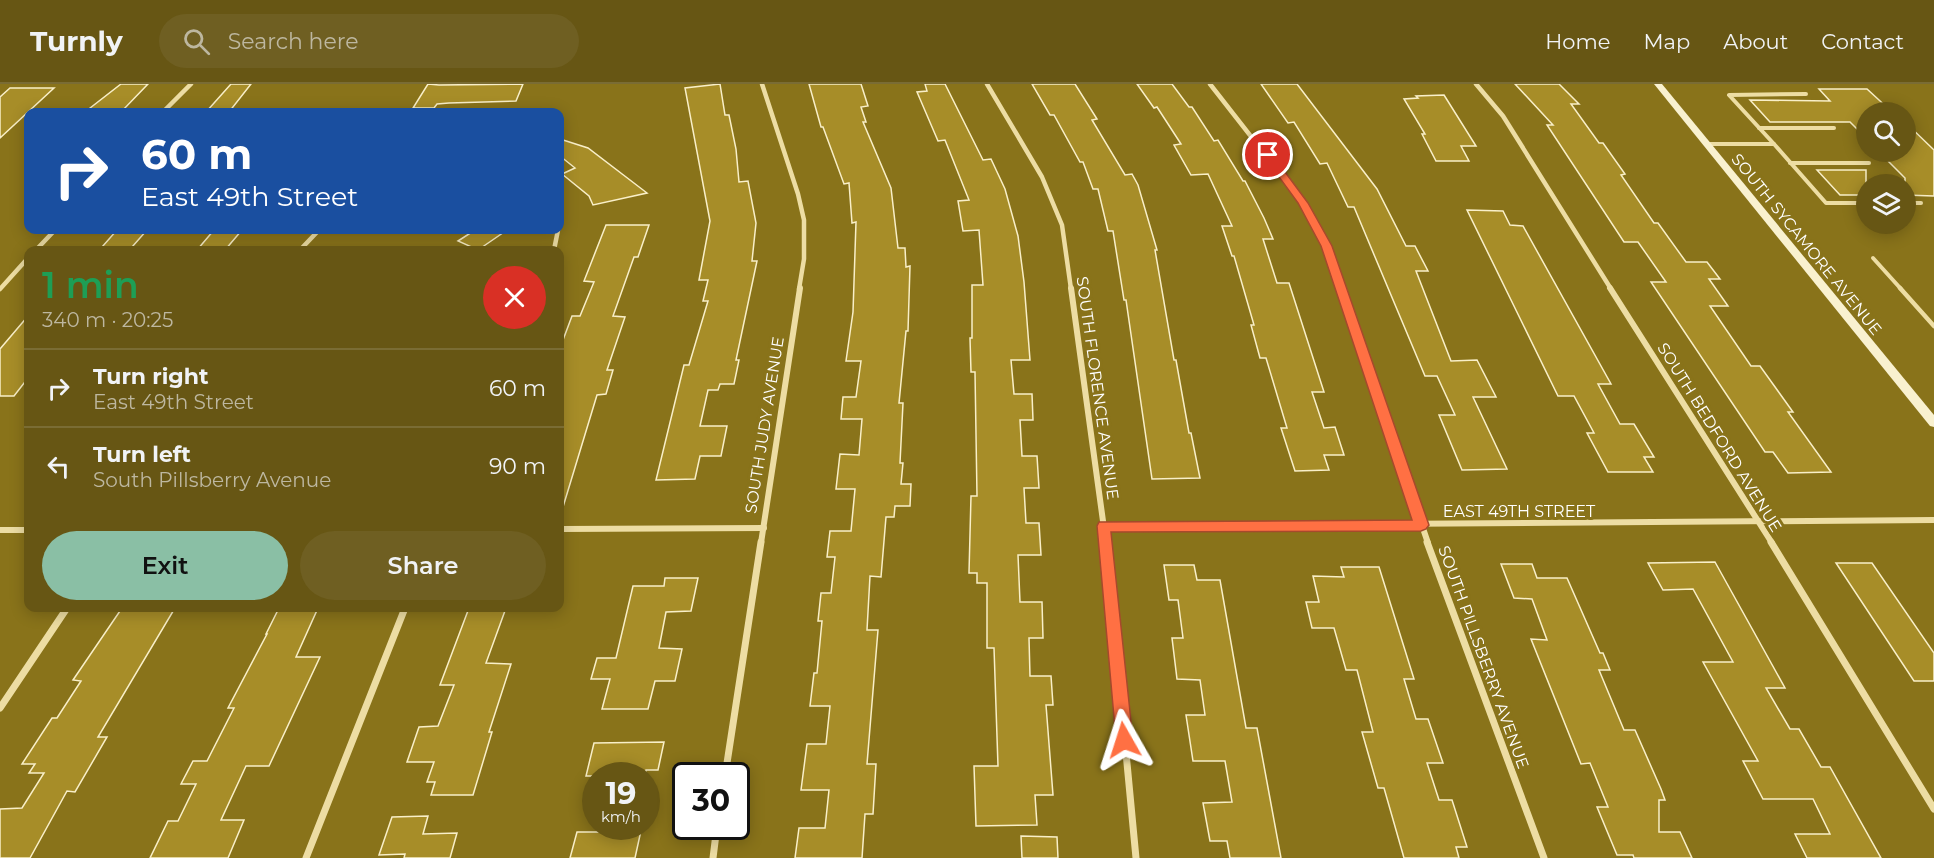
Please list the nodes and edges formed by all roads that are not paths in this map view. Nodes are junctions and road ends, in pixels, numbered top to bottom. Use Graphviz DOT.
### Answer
graph roads {
  1 [pos="191,84"];
  2 [pos="762,84"];
  3 [pos="987,84"];
  4 [pos="1210,84"];
  5 [pos="1476,84"];
  6 [pos="1658,84"];
  7 [pos="1806,94"];
  8 [pos="167,108"];
  9 [pos="1759,128"];
  10 [pos="1834,128"];
  11 [pos="1707,144"];
  12 [pos="1774,144"];
  13 [pos="1790,163"];
  14 [pos="1869,163"];
  15 [pos="1856,203"];
  16 [pos="1916,203"];
  17 [pos="1920,203"];
  18 [pos="51,234"];
  19 [pos="315,234"];
  20 [pos="40,246"];
  21 [pos="304,246"];
  22 [pos="1873,258"];
  23 [pos="24,262"];
  24 [pos="0,289"];
  25 [pos="1934,326"];
  26 [pos="1934,423"];
  27 [pos="1934,520"];
  28 [pos="1759,522"];
  29 [pos="1421,525"];
  30 [pos="1104,526"];
  31 [pos="764,528"];
  32 [pos="564,529"];
  33 [pos="0,530"];
  34 [pos="24,530"];
  35 [pos="64,612"];
  36 [pos="403,612"];
  37 [pos="0,708"];
  38 [pos="727,762"];
  39 [pos="1934,809"];
  40 [pos="715,840"];
  41 [pos="306,858"];
  42 [pos="712,858"];
  43 [pos="1136,858"];
  44 [pos="1544,858"];
  1 -- 8 [label="street"];
  2 -- 31 [label="street, SOUTH JUDY AVENUE"];
  3 -- 30 [label="street, SOUTH FLORENCE AVENUE"];
  4 -- 29 [label="street, SOUTH PILLSBERRY AVENUE"];
  5 -- 28 [label="street, SOUTH BEDFORD AVENUE"];
  6 -- 11 [label="main road, SOUTH SYCAMORE AVENUE"];
  7 -- 9 [label="lane"];
  9 -- 10 [label="lane"];
  9 -- 12 [label="lane"];
  11 -- 12 [label="lane"];
  11 -- 26 [label="main road, SOUTH SYCAMORE AVENUE"];
  12 -- 13 [label="lane"];
  13 -- 14 [label="lane"];
  13 -- 15 [label="lane"];
  16 -- 17 [label="lane"];
  18 -- 20 [label="street"];
  19 -- 21 [label="street"];
  22 -- 25 [label="lane"];
  23 -- 24 [label="street"];
  27 -- 28 [label="street, EAST 49TH STREET"];
  28 -- 29 [label="street, EAST 49TH STREET"];
  28 -- 39 [label="street, SOUTH BEDFORD AVENUE"];
  29 -- 30 [label="street, EAST 49TH STREET"];
  29 -- 44 [label="street, SOUTH PILLSBERRY AVENUE"];
  30 -- 43 [label="street, SOUTH FLORENCE AVENUE"];
  31 -- 32 [label="street"];
  31 -- 38 [label="street, SOUTH JUDY AVENUE"];
  33 -- 34 [label="street"];
  35 -- 37 [label="street"];
  36 -- 41 [label="street"];
  40 -- 42 [label="street"];
}
